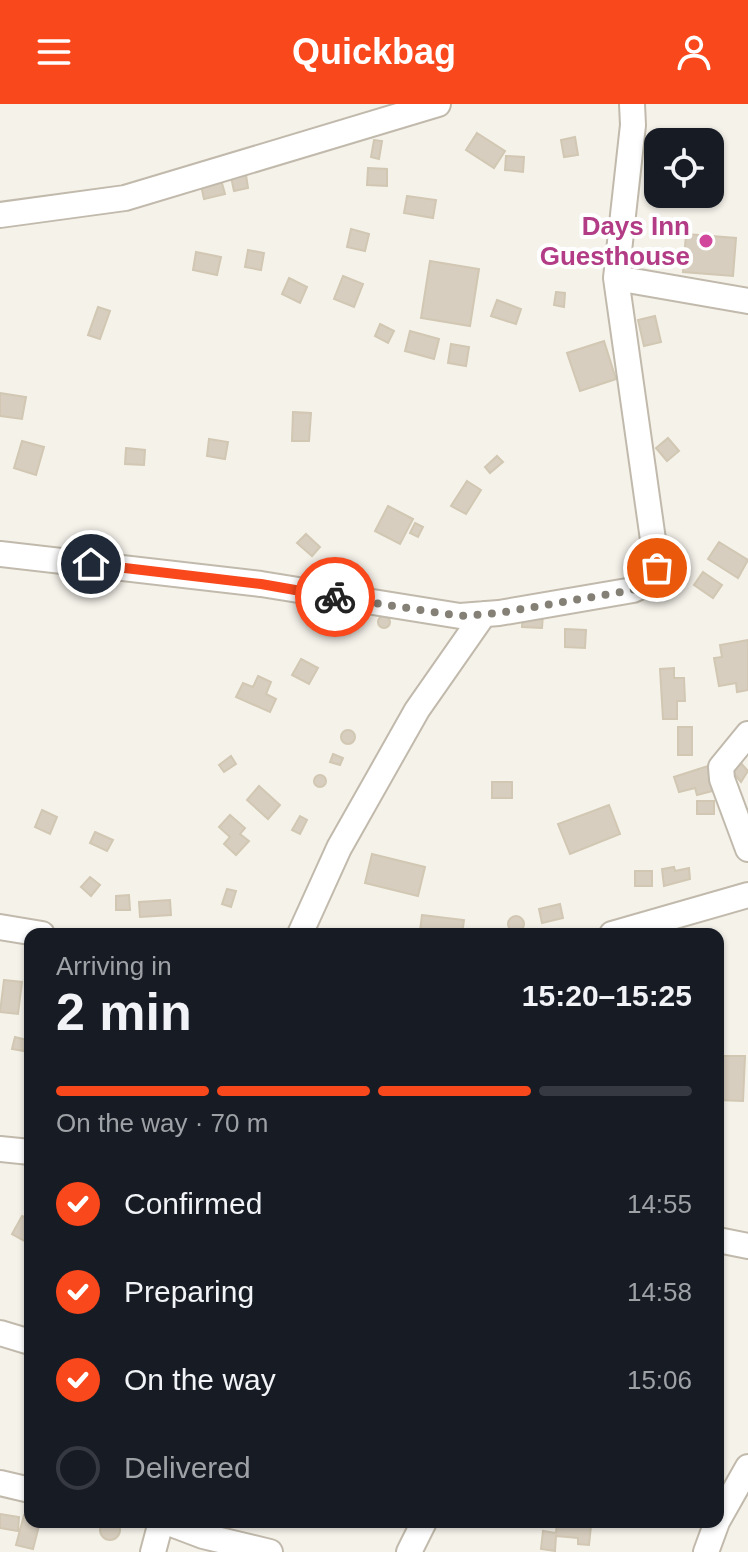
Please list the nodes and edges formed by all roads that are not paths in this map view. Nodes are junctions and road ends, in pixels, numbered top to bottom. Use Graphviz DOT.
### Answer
graph roads {
  1 [pos="438,104"];
  2 [pos="632,104"];
  3 [pos="0,215"];
  4 [pos="616,278"];
  5 [pos="748,301"];
  6 [pos="0,554"];
  7 [pos="484,614"];
  8 [pos="748,734"];
  9 [pos="748,849"];
  10 [pos="748,895"];
  11 [pos="0,927"];
  12 [pos="303,928"];
  13 [pos="633,928"];
  14 [pos="24,931"];
  15 [pos="0,1149"];
  16 [pos="24,1151"];
  17 [pos="724,1241"];
  18 [pos="748,1246"];
  19 [pos="0,1333"];
  20 [pos="24,1340"];
  21 [pos="748,1467"];
  22 [pos="0,1483"];
  23 [pos="24,1489"];
  24 [pos="724,1509"];
  25 [pos="162,1528"];
  26 [pos="178,1528"];
  27 [pos="421,1528"];
  28 [pos="715,1528"];
  29 [pos="153,1552"];
  30 [pos="270,1552"];
  31 [pos="409,1552"];
  32 [pos="706,1552"];
  1 -- 3 [label="street"];
  2 -- 4 [label="street"];
  4 -- 5 [label="street"];
  4 -- 7 [label="street"];
  6 -- 7 [label="street"];
  7 -- 12 [label="street"];
  8 -- 9 [label="street"];
  10 -- 13 [label="street"];
  11 -- 14 [label="street"];
  15 -- 16 [label="street"];
  17 -- 18 [label="street"];
  19 -- 20 [label="street"];
  21 -- 24 [label="street"];
  22 -- 23 [label="street"];
  25 -- 29 [label="street"];
  26 -- 30 [label="street"];
  27 -- 31 [label="street"];
  28 -- 32 [label="street"];
}
